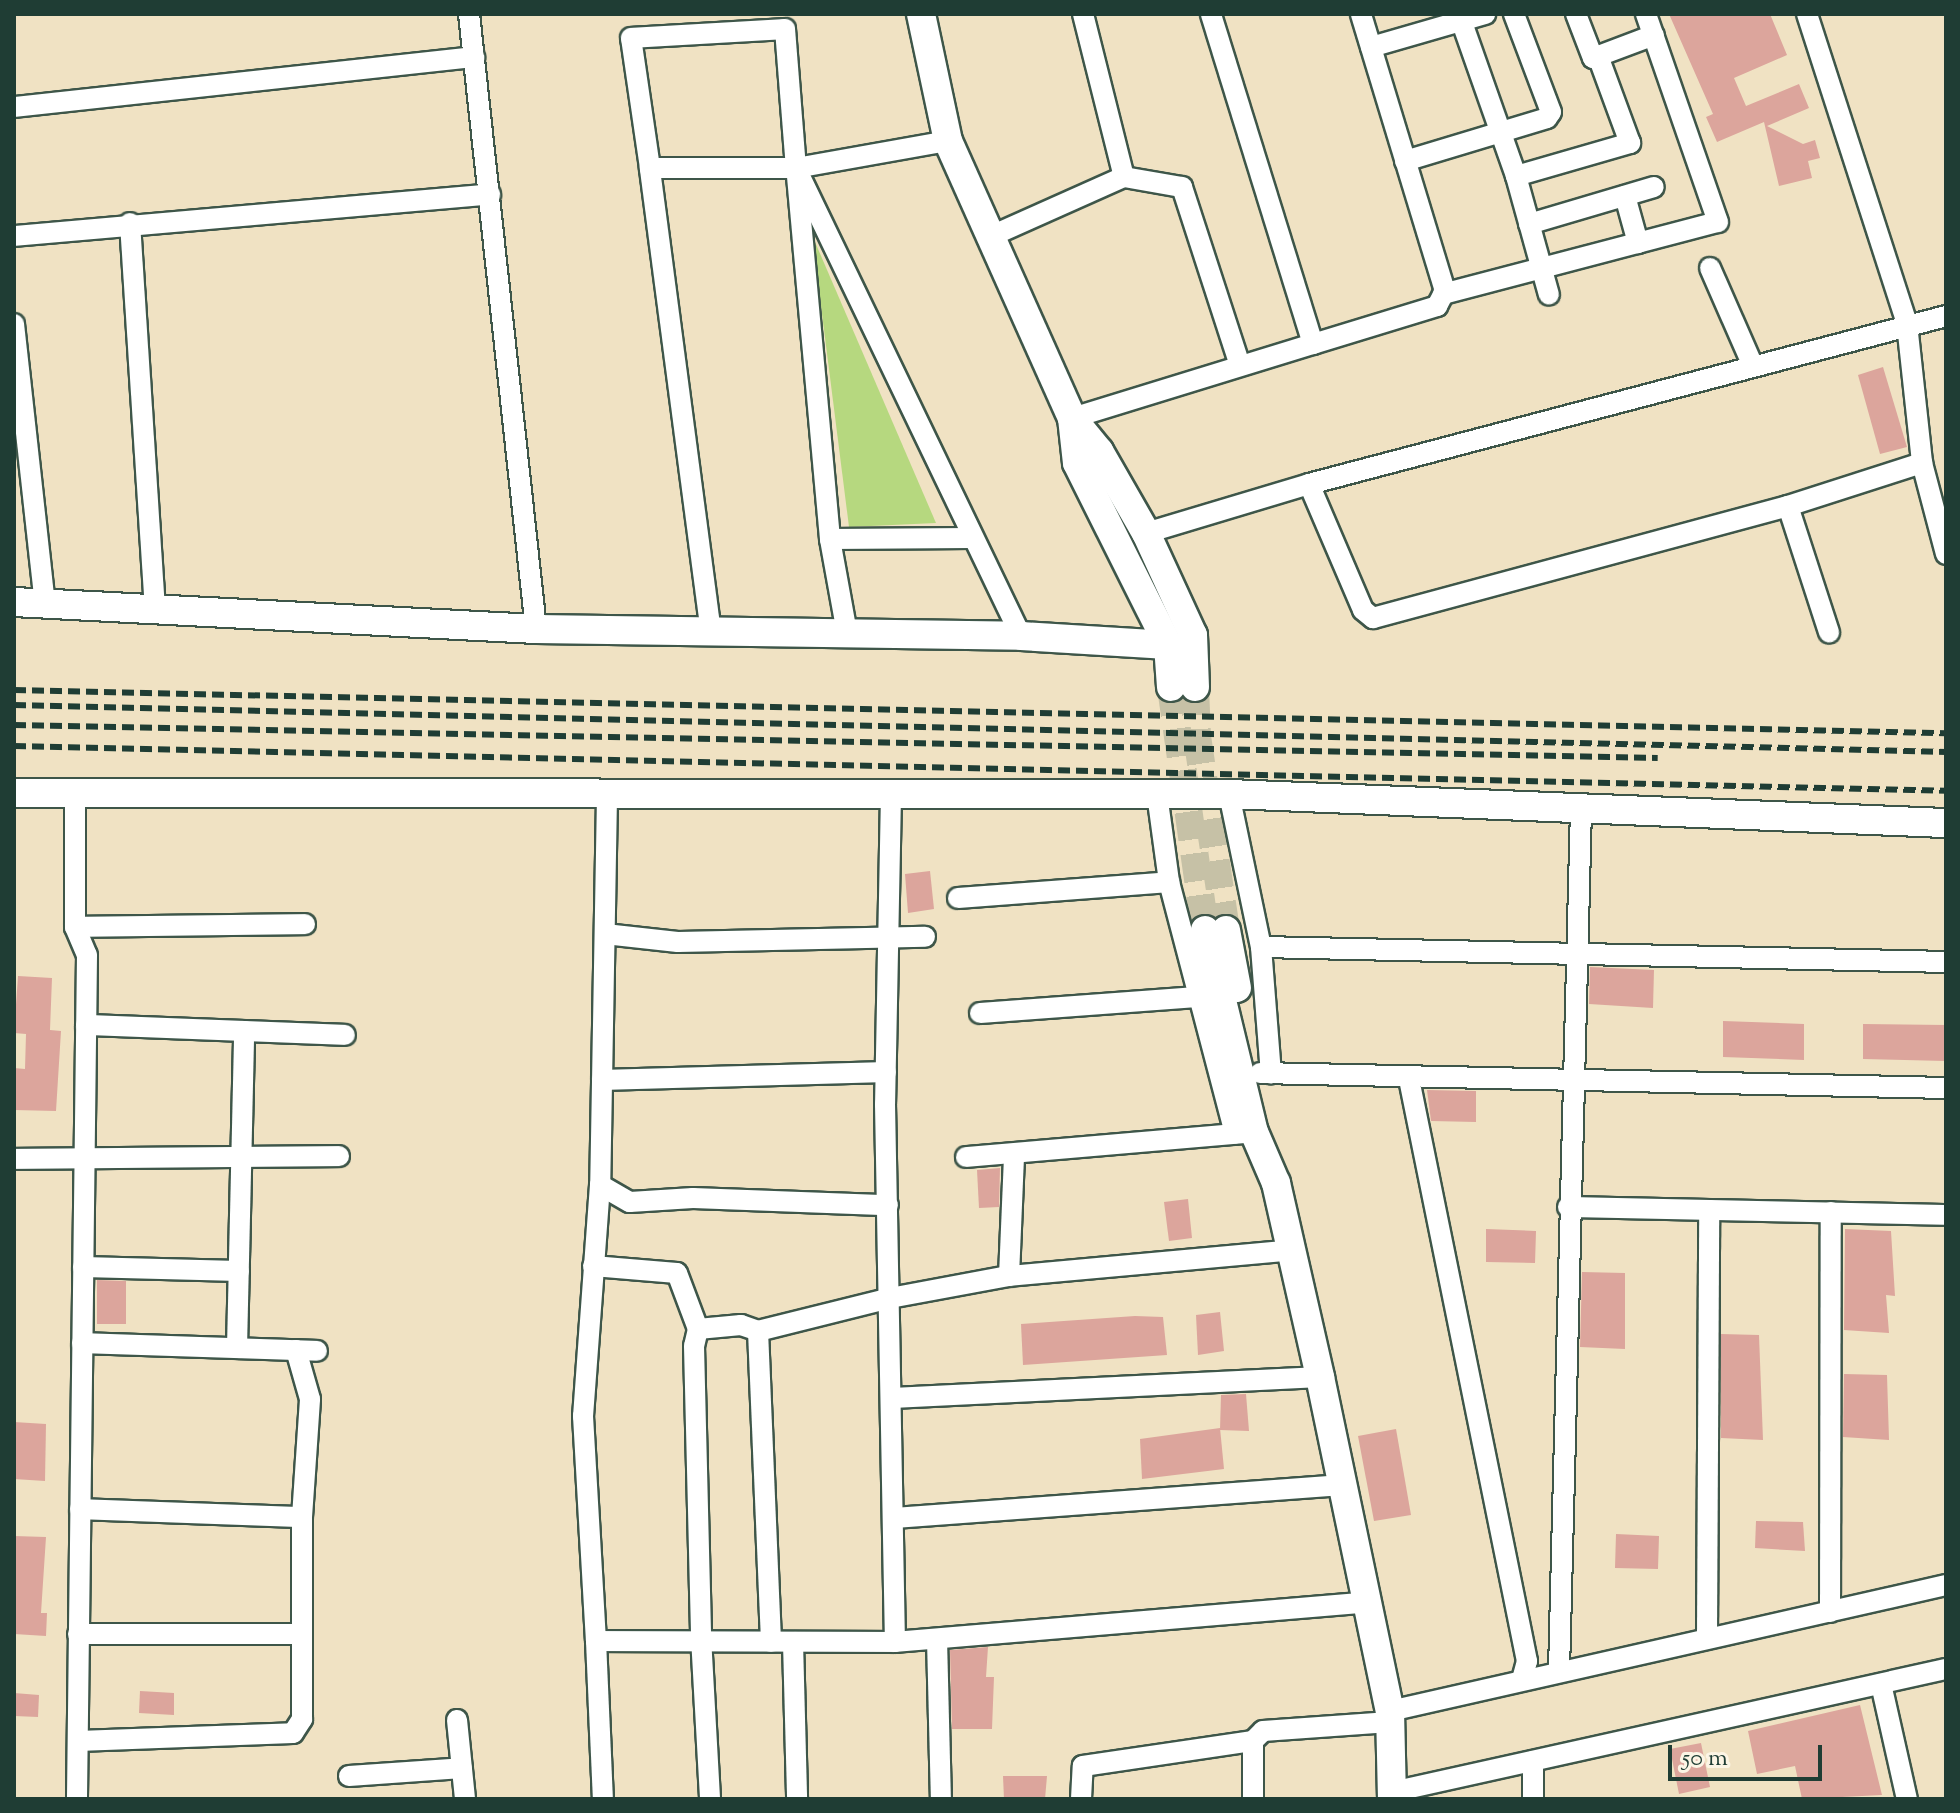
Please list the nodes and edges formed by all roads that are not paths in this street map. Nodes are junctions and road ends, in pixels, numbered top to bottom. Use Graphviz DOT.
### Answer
graph roads {
  1 [pos="469,14"];
  2 [pos="921,14"];
  3 [pos="1083,14"];
  4 [pos="1211,14"];
  5 [pos="1361,14"];
  6 [pos="1485,14"];
  7 [pos="1514,14"];
  8 [pos="1576,14"];
  9 [pos="1646,14"];
  10 [pos="1807,14"];
  11 [pos="1460,18"];
  12 [pos="1654,35"];
  13 [pos="1371,47"];
  14 [pos="1598,56"];
  15 [pos="474,57"];
  16 [pos="14,107"];
  17 [pos="1500,132"];
  18 [pos="948,141"];
  19 [pos="1405,161"];
  20 [pos="650,168"];
  21 [pos="796,168"];
  22 [pos="1516,176"];
  23 [pos="1124,177"];
  24 [pos="1654,187"];
  25 [pos="490,194"];
  26 [pos="1625,196"];
  27 [pos="130,223"];
  28 [pos="1529,224"];
  29 [pos="14,236"];
  30 [pos="989,237"];
  31 [pos="1638,243"];
  32 [pos="1541,268"];
  33 [pos="1710,268"];
  34 [pos="1443,294"];
  35 [pos="1549,295"];
  36 [pos="1946,316"];
  37 [pos="14,324"];
  38 [pos="1907,324"];
  39 [pos="1313,344"];
  40 [pos="1240,365"];
  41 [pos="1753,366"];
  42 [pos="1072,418"];
  43 [pos="1922,463"];
  44 [pos="1309,484"];
  45 [pos="1788,506"];
  46 [pos="1146,533"];
  47 [pos="971,538"];
  48 [pos="830,539"];
  49 [pos="1946,554"];
  50 [pos="14,602"];
  51 [pos="45,603"];
  52 [pos="155,608"];
  53 [pos="536,629"];
  54 [pos="1829,632"];
  55 [pos="711,633"];
  56 [pos="847,633"];
  57 [pos="1021,636"];
  58 [pos="1168,645"];
  59 [pos="14,793"];
  60 [pos="75,793"];
  61 [pos="891,794"];
  62 [pos="1157,794"];
  63 [pos="1229,794"];
  64 [pos="607,796"];
  65 [pos="1581,808"];
  66 [pos="1946,823"];
  67 [pos="1169,882"];
  68 [pos="958,898"];
  69 [pos="305,924"];
  70 [pos="75,927"];
  71 [pos="1216,930"];
  72 [pos="605,934"];
  73 [pos="889,936"];
  74 [pos="925,937"];
  75 [pos="1261,947"];
  76 [pos="1579,954"];
  77 [pos="1946,962"];
  78 [pos="1200,997"];
  79 [pos="980,1013"];
  80 [pos="86,1025"];
  81 [pos="244,1031"];
  82 [pos="345,1035"];
  83 [pos="886,1072"];
  84 [pos="1409,1079"];
  85 [pos="602,1080"];
  86 [pos="1570,1081"];
  87 [pos="1260,1085"];
  88 [pos="1946,1088"];
  89 [pos="1244,1133"];
  90 [pos="242,1154"];
  91 [pos="339,1156"];
  92 [pos="1014,1156"];
  93 [pos="83,1157"];
  94 [pos="966,1157"];
  95 [pos="14,1159"];
  96 [pos="1276,1183"];
  97 [pos="600,1185"];
  98 [pos="888,1205"];
  99 [pos="1568,1207"];
  100 [pos="1709,1210"];
  101 [pos="1831,1212"];
  102 [pos="1946,1215"];
  103 [pos="1293,1250"];
  104 [pos="593,1266"];
  105 [pos="83,1267"];
  106 [pos="239,1271"];
  107 [pos="1009,1276"];
  108 [pos="890,1298"];
  109 [pos="698,1329"];
  110 [pos="758,1331"];
  111 [pos="82,1343"];
  112 [pos="237,1348"];
  113 [pos="296,1350"];
  114 [pos="317,1351"];
  115 [pos="1320,1377"];
  116 [pos="892,1398"];
  117 [pos="1343,1485"];
  118 [pos="80,1509"];
  119 [pos="302,1517"];
  120 [pos="894,1518"];
  121 [pos="1946,1585"];
  122 [pos="1367,1602"];
  123 [pos="1830,1612"];
  124 [pos="78,1634"];
  125 [pos="300,1634"];
  126 [pos="1707,1638"];
  127 [pos="937,1639"];
  128 [pos="596,1641"];
  129 [pos="703,1642"];
  130 [pos="771,1642"];
  131 [pos="793,1642"];
  132 [pos="895,1642"];
  133 [pos="1946,1669"];
  134 [pos="1559,1671"];
  135 [pos="1522,1680"];
  136 [pos="1881,1684"];
  137 [pos="1390,1717"];
  138 [pos="457,1720"];
  139 [pos="78,1741"];
  140 [pos="1253,1741"];
  141 [pos="1533,1761"];
  142 [pos="462,1768"];
  143 [pos="349,1776"];
  144 [pos="1392,1796"];
  145 [pos="77,1799"];
  146 [pos="465,1799"];
  147 [pos="603,1799"];
  148 [pos="710,1799"];
  149 [pos="797,1799"];
  150 [pos="941,1799"];
  151 [pos="1081,1799"];
  152 [pos="1253,1799"];
  153 [pos="1533,1799"];
  154 [pos="1907,1799"];
  1 -- 15 [label="street"];
  2 -- 18 [label="street"];
  3 -- 23 [label="street"];
  4 -- 39 [label="street"];
  5 -- 13 [label="street"];
  6 -- 11 [label="street"];
  7 -- 17 [label="street"];
  8 -- 14 [label="street"];
  9 -- 12 [label="street"];
  10 -- 38 [label="street"];
  11 -- 13 [label="street"];
  11 -- 17 [label="street"];
  12 -- 14 [label="street"];
  12 -- 31 [label="street"];
  13 -- 19 [label="street"];
  14 -- 22 [label="street"];
  15 -- 16 [label="street"];
  15 -- 25 [label="street"];
  17 -- 19 [label="street"];
  17 -- 22 [label="street"];
  18 -- 21 [label="street"];
  18 -- 30 [label="street"];
  19 -- 34 [label="street"];
  20 -- 21 [label="street"];
  20 -- 21 [label="street"];
  20 -- 55 [label="street"];
  21 -- 47 [label="street"];
  21 -- 48 [label="street"];
  22 -- 28 [label="street"];
  23 -- 30 [label="street"];
  23 -- 40 [label="street"];
  24 -- 26 [label="street"];
  25 -- 27 [label="street"];
  25 -- 53 [label="street"];
  26 -- 28 [label="street"];
  26 -- 31 [label="street"];
  27 -- 29 [label="street"];
  27 -- 52 [label="street"];
  28 -- 32 [label="street"];
  30 -- 42 [label="street"];
  31 -- 32 [label="street"];
  32 -- 34 [label="street"];
  32 -- 35 [label="street"];
  33 -- 41 [label="street"];
  34 -- 39 [label="street"];
  36 -- 38 [label="street"];
  37 -- 51 [label="street"];
  38 -- 41 [label="street"];
  38 -- 43 [label="street"];
  39 -- 40 [label="street"];
  40 -- 42 [label="street"];
  41 -- 44 [label="street"];
  42 -- 46 [label="street"];
  42 -- 58 [label="street"];
  43 -- 45 [label="street"];
  43 -- 49 [label="street"];
  44 -- 45 [label="street"];
  44 -- 46 [label="street"];
  45 -- 54 [label="street"];
  46 -- 58 [label="street"];
  47 -- 48 [label="street"];
  47 -- 57 [label="street"];
  48 -- 56 [label="street"];
  50 -- 51 [label="street"];
  51 -- 52 [label="street"];
  52 -- 53 [label="street"];
  53 -- 55 [label="street"];
  55 -- 56 [label="street"];
  56 -- 57 [label="street"];
  57 -- 58 [label="street"];
  59 -- 60 [label="street"];
  60 -- 64 [label="street"];
  60 -- 70 [label="street"];
  61 -- 62 [label="street"];
  61 -- 64 [label="street"];
  61 -- 73 [label="street"];
  62 -- 63 [label="street"];
  62 -- 67 [label="street"];
  63 -- 65 [label="street"];
  63 -- 75 [label="street"];
  64 -- 72 [label="street"];
  65 -- 66 [label="street"];
  65 -- 76 [label="street"];
  67 -- 68 [label="street"];
  67 -- 78 [label="street"];
  69 -- 70 [label="street"];
  70 -- 80 [label="street"];
  71 -- 87 [label="street"];
  72 -- 73 [label="street"];
  72 -- 85 [label="street"];
  73 -- 74 [label="street"];
  73 -- 83 [label="street"];
  75 -- 76 [label="street"];
  75 -- 87 [label="street"];
  76 -- 77 [label="street"];
  76 -- 86 [label="street"];
  78 -- 79 [label="street"];
  78 -- 89 [label="street"];
  80 -- 81 [label="street"];
  80 -- 93 [label="street"];
  81 -- 82 [label="street"];
  81 -- 90 [label="street"];
  83 -- 85 [label="street"];
  83 -- 98 [label="street"];
  84 -- 86 [label="street"];
  84 -- 87 [label="street"];
  84 -- 135 [label="street"];
  85 -- 97 [label="street"];
  86 -- 88 [label="street"];
  86 -- 99 [label="street"];
  87 -- 89 [label="street"];
  87 -- 96 [label="street"];
  89 -- 92 [label="street"];
  89 -- 96 [label="street"];
  90 -- 91 [label="street"];
  90 -- 93 [label="street"];
  90 -- 106 [label="street"];
  92 -- 94 [label="street"];
  92 -- 107 [label="street"];
  93 -- 95 [label="street"];
  93 -- 105 [label="street"];
  96 -- 103 [label="street"];
  97 -- 98 [label="street"];
  97 -- 104 [label="street"];
  98 -- 108 [label="street"];
  99 -- 100 [label="street"];
  99 -- 134 [label="street"];
  100 -- 101 [label="street"];
  100 -- 126 [label="street"];
  101 -- 102 [label="street"];
  101 -- 123 [label="street"];
  103 -- 107 [label="street"];
  103 -- 115 [label="street"];
  104 -- 109 [label="street"];
  104 -- 128 [label="street"];
  105 -- 106 [label="street"];
  105 -- 111 [label="street"];
  106 -- 112 [label="street"];
  107 -- 108 [label="street"];
  108 -- 110 [label="street"];
  108 -- 116 [label="street"];
  109 -- 110 [label="street"];
  109 -- 129 [label="street"];
  110 -- 130 [label="street"];
  111 -- 112 [label="street"];
  111 -- 118 [label="street"];
  112 -- 113 [label="street"];
  113 -- 114 [label="street"];
  113 -- 119 [label="street"];
  115 -- 116 [label="street"];
  115 -- 117 [label="street"];
  116 -- 120 [label="street"];
  117 -- 120 [label="street"];
  117 -- 122 [label="street"];
  118 -- 119 [label="street"];
  118 -- 124 [label="street"];
  119 -- 125 [label="street"];
  120 -- 132 [label="street"];
  121 -- 123 [label="street"];
  122 -- 127 [label="street"];
  122 -- 137 [label="street"];
  123 -- 126 [label="street"];
  124 -- 125 [label="street"];
  124 -- 139 [label="street"];
  125 -- 139 [label="street"];
  126 -- 134 [label="street"];
  127 -- 132 [label="street"];
  127 -- 150 [label="street"];
  128 -- 129 [label="street"];
  128 -- 147 [label="street"];
  129 -- 130 [label="street"];
  129 -- 148 [label="street"];
  130 -- 131 [label="street"];
  131 -- 132 [label="street"];
  131 -- 149 [label="street"];
  133 -- 136 [label="street"];
  134 -- 135 [label="street"];
  135 -- 137 [label="street"];
  136 -- 141 [label="street"];
  136 -- 154 [label="street"];
  137 -- 140 [label="street"];
  137 -- 144 [label="street"];
  138 -- 142 [label="street"];
  139 -- 145 [label="street"];
  140 -- 151 [label="street"];
  140 -- 152 [label="street"];
  141 -- 144 [label="street"];
  141 -- 153 [label="street"];
  142 -- 143 [label="street"];
  142 -- 146 [label="street"];
}
